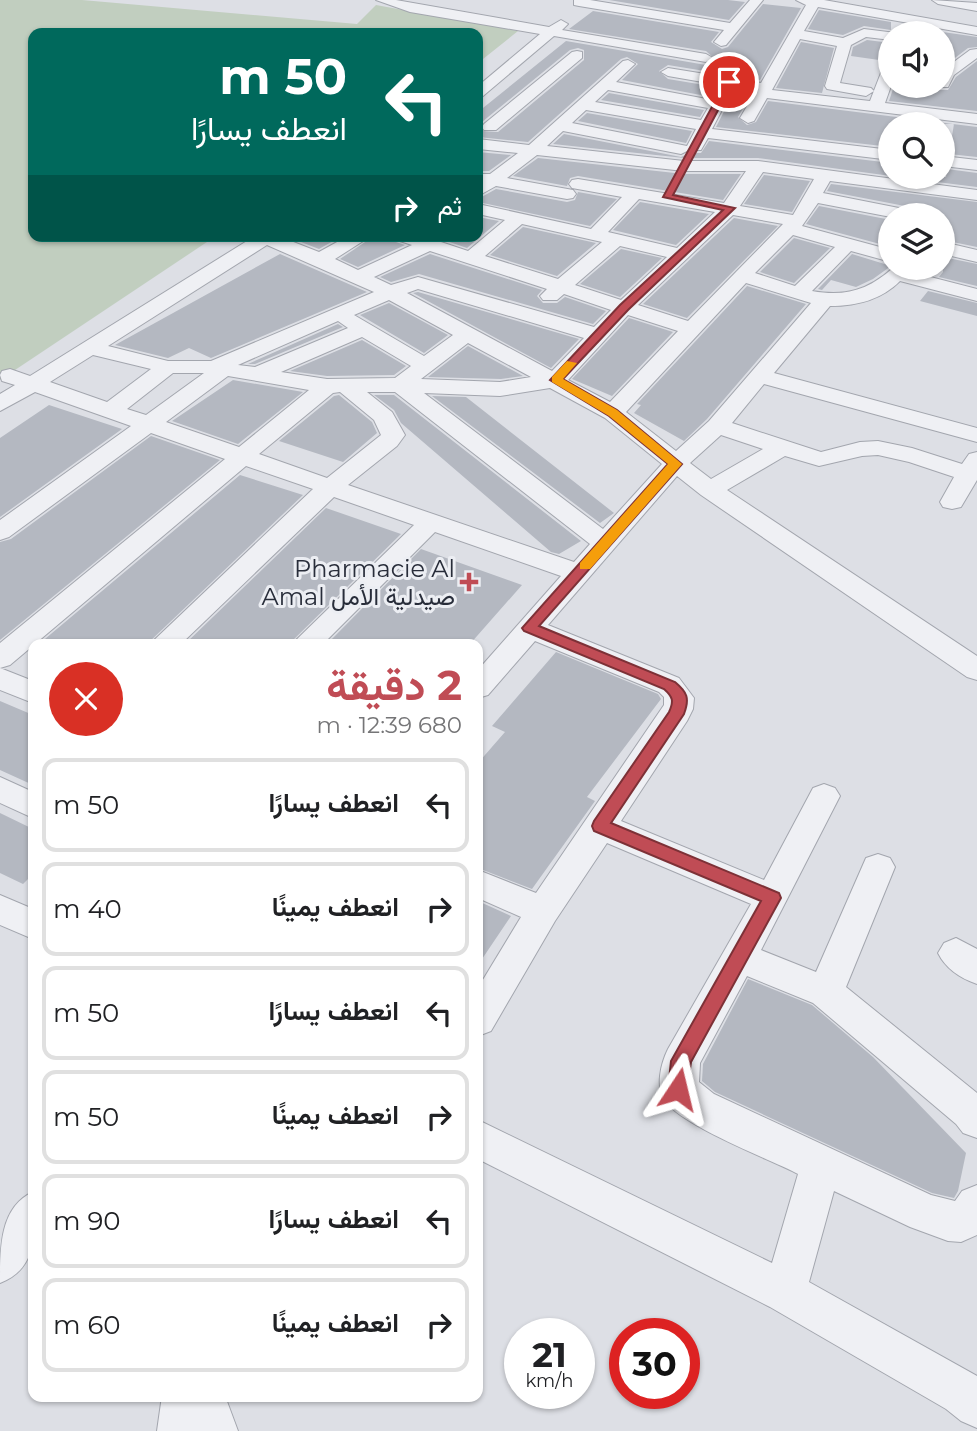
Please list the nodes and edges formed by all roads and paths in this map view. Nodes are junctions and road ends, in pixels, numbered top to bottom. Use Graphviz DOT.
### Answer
graph roads {
  1 [pos="382,0"];
  2 [pos="848,0"];
  3 [pos="938,0"];
  4 [pos="585,1"];
  5 [pos="810,1"];
  6 [pos="747,7"];
  7 [pos="977,7"];
  8 [pos="973,24"];
  9 [pos="733,28"];
  10 [pos="544,31"];
  11 [pos="795,34"];
  12 [pos="878,35"];
  13 [pos="845,43"];
  14 [pos="532,47"];
  15 [pos="976,53"];
  16 [pos="590,58"];
  17 [pos="706,58"];
  18 [pos="641,67"];
  19 [pos="955,68"];
  20 [pos="483,74"];
  21 [pos="691,75"];
  22 [pos="729,82"];
  23 [pos="607,85"];
  24 [pos="483,89"];
  25 [pos="763,91"];
  26 [pos="879,100"];
  27 [pos="582,105"];
  28 [pos="918,112"];
  29 [pos="726,118"];
  30 [pos="955,119"];
  31 [pos="977,119"];
  32 [pos="484,125"];
  33 [pos="559,126"];
  34 [pos="546,138"];
  35 [pos="483,145"];
  36 [pos="532,152"];
  37 [pos="878,152"];
  38 [pos="602,159"];
  39 [pos="688,159"];
  40 [pos="955,163"];
  41 [pos="977,165"];
  42 [pos="758,166"];
  43 [pos="825,174"];
  44 [pos="485,178"];
  45 [pos="878,182"];
  46 [pos="573,189"];
  47 [pos="929,189"];
  48 [pos="636,192"];
  49 [pos="977,195"];
  50 [pos="668,197"];
  51 [pos="815,197"];
  52 [pos="730,208"];
  53 [pos="878,209"];
  54 [pos="483,210"];
  55 [pos="519,218"];
  56 [pos="538,223"];
  57 [pos="794,225"];
  58 [pos="595,235"];
  59 [pos="616,240"];
  60 [pos="225,242"];
  61 [pos="259,242"];
  62 [pos="279,242"];
  63 [pos="351,242"];
  64 [pos="416,242"];
  65 [pos="425,242"];
  66 [pos="847,245"];
  67 [pos="955,251"];
  68 [pos="878,253"];
  69 [pos="680,254"];
  70 [pos="977,256"];
  71 [pos="471,258"];
  72 [pos="320,259"];
  73 [pos="742,275"];
  74 [pos="358,278"];
  75 [pos="891,280"];
  76 [pos="930,280"];
  77 [pos="561,287"];
  78 [pos="390,292"];
  79 [pos="800,292"];
  80 [pos="977,295"];
  81 [pos="825,299"];
  82 [pos="624,308"];
  83 [pos="338,314"];
  84 [pos="528,314"];
  85 [pos="363,329"];
  86 [pos="691,329"];
  87 [pos="467,334"];
  88 [pos="598,335"];
  89 [pos="88,347"];
  90 [pos="425,366"];
  91 [pos="168,367"];
  92 [pos="219,368"];
  93 [pos="258,374"];
  94 [pos="760,376"];
  95 [pos="556,380"];
  96 [pos="13,381"];
  97 [pos="400,385"];
  98 [pos="336,386"];
  99 [pos="0,404"];
  100 [pos="110,411"];
  101 [pos="613,413"];
  102 [pos="148,424"];
  103 [pos="717,426"];
  104 [pos="977,435"];
  105 [pos="781,448"];
  106 [pos="242,457"];
  107 [pos="675,464"];
  108 [pos="972,466"];
  109 [pos="330,487"];
  110 [pos="710,491"];
  111 [pos="952,502"];
  112 [pos="431,522"];
  113 [pos="0,532"];
  114 [pos="606,543"];
  115 [pos="578,573"];
  116 [pos="529,628"];
  117 [pos="169,639"];
  118 [pos="311,639"];
  119 [pos="0,658"];
  120 [pos="977,670"];
  121 [pos="0,678"];
  122 [pos="483,682"];
  123 [pos="28,691"];
  124 [pos="0,789"];
  125 [pos="824,796"];
  126 [pos="28,803"];
  127 [pos="600,826"];
  128 [pos="878,867"];
  129 [pos="483,885"];
  130 [pos="772,898"];
  131 [pos="543,911"];
  132 [pos="738,956"];
  133 [pos="826,992"];
  134 [pos="483,1012"];
  135 [pos="977,1120"];
  136 [pos="483,1141"];
  137 [pos="821,1165"];
  138 [pos="977,1205"];
  139 [pos="28,1220"];
  140 [pos="0,1262"];
  141 [pos="785,1292"];
  142 [pos="184,1402"];
  143 [pos="204,1402"];
  144 [pos="977,1405"];
  145 [pos="180,1431"];
  146 [pos="215,1431"];
  1 -- 10 [label="street"];
  2 -- 8 [label="street"];
  3 -- 7 [label="street"];
  4 -- 9 [label="street"];
  4 -- 10 [label="street"];
  5 -- 8 [label="street"];
  5 -- 11 [label="street"];
  6 -- 9 [label="street"];
  8 -- 15 [label="street"];
  9 -- 17 [label="street"];
  10 -- 14 [label="street"];
  10 -- 17 [label="street"];
  10 -- 20 [label="street"];
  11 -- 13 [label="street"];
  11 -- 25 [label="street"];
  12 -- 13 [label="street"];
  13 -- 26 [label="street"];
  14 -- 16 [label="street"];
  14 -- 24 [label="street"];
  15 -- 19 [label="street"];
  16 -- 18 [label="street"];
  16 -- 32 [label="street"];
  17 -- 21 [label="street"];
  18 -- 21 [label="street"];
  18 -- 23 [label="street"];
  21 -- 22 [label="street"];
  22 -- 25 [label="street"];
  22 -- 29 [label="street"];
  23 -- 27 [label="street"];
  23 -- 29 [label="street"];
  25 -- 26 [label="street"];
  25 -- 29 [label="street"];
  26 -- 28 [label="street"];
  27 -- 29 [label="street"];
  27 -- 33 [label="street"];
  29 -- 37 [label="street"];
  29 -- 39 [label="street"];
  30 -- 31 [label="street"];
  32 -- 34 [label="street"];
  33 -- 34 [label="street"];
  33 -- 39 [label="street"];
  34 -- 36 [label="street"];
  35 -- 36 [label="street"];
  36 -- 38 [label="street"];
  36 -- 44 [label="street"];
  38 -- 39 [label="street"];
  38 -- 46 [label="street"];
  39 -- 42 [label="street"];
  39 -- 50 [label="street"];
  40 -- 41 [label="street"];
  42 -- 43 [label="street"];
  42 -- 52 [label="street"];
  43 -- 45 [label="street"];
  43 -- 51 [label="street"];
  44 -- 46 [label="street"];
  46 -- 48 [label="street"];
  46 -- 56 [label="street"];
  47 -- 49 [label="street"];
  48 -- 50 [label="street"];
  48 -- 58 [label="street"];
  50 -- 52 [label="street"];
  51 -- 53 [label="street"];
  51 -- 57 [label="street"];
  52 -- 57 [label="street"];
  52 -- 69 [label="street"];
  54 -- 55 [label="street"];
  55 -- 56 [label="street"];
  55 -- 71 [label="street"];
  56 -- 58 [label="street"];
  57 -- 66 [label="street"];
  57 -- 73 [label="street"];
  58 -- 59 [label="street"];
  59 -- 69 [label="street"];
  59 -- 77 [label="street"];
  60 -- 96 [label="street"];
  61 -- 89 [label="street"];
  62 -- 72 [label="street"];
  63 -- 72 [label="street"];
  64 -- 74 [label="street"];
  65 -- 71 [label="street"];
  66 -- 68 [label="street"];
  66 -- 79 [label="street"];
  67 -- 70 [label="street"];
  69 -- 82 [label="street"];
  71 -- 77 [label="street"];
  72 -- 74 [label="street"];
  73 -- 79 [label="street"];
  73 -- 86 [label="street"];
  74 -- 78 [label="street"];
  75 -- 81 [label="street"];
  76 -- 80 [label="street"];
  77 -- 82 [label="street"];
  77 -- 84 [label="street"];
  78 -- 83 [label="street"];
  78 -- 84 [label="street"];
  78 -- 87 [label="street"];
  79 -- 81 [label="street"];
  81 -- 94 [label="street"];
  82 -- 86 [label="street"];
  82 -- 88 [label="street"];
  83 -- 85 [label="street"];
  83 -- 92 [label="street"];
  84 -- 88 [label="street"];
  85 -- 90 [label="street"];
  85 -- 93 [label="street"];
  86 -- 101 [label="street"];
  87 -- 90 [label="street"];
  87 -- 95 [label="street"];
  88 -- 95 [label="street"];
  89 -- 91 [label="street"];
  89 -- 96 [label="street"];
  90 -- 97 [label="street"];
  91 -- 92 [label="street"];
  91 -- 100 [label="street"];
  92 -- 93 [label="street"];
  92 -- 102 [label="street"];
  93 -- 98 [label="street"];
  94 -- 103 [label="street"];
  94 -- 104 [label="street"];
  95 -- 97 [label="street"];
  95 -- 101 [label="street"];
  96 -- 99 [label="street"];
  96 -- 100 [label="street"];
  97 -- 98 [label="street"];
  97 -- 114 [label="street"];
  98 -- 106 [label="street"];
  98 -- 109 [label="street"];
  100 -- 102 [label="street"];
  101 -- 107 [label="street"];
  102 -- 106 [label="street"];
  102 -- 113 [label="street"];
  103 -- 105 [label="street"];
  103 -- 107 [label="street"];
  105 -- 108 [label="street"];
  105 -- 110 [label="street"];
  106 -- 109 [label="street"];
  106 -- 119 [label="street"];
  107 -- 110 [label="street"];
  107 -- 114 [label="street"];
  108 -- 111 [label="street"];
  109 -- 112 [label="street"];
  109 -- 117 [label="street"];
  110 -- 120 [label="street"];
  112 -- 115 [label="street"];
  112 -- 118 [label="street"];
  114 -- 115 [label="street"];
  115 -- 116 [label="street"];
  116 -- 122 [label="street"];
  116 -- 127 [label="street"];
  121 -- 123 [label="street"];
  124 -- 126 [label="street"];
  125 -- 130 [label="street"];
  127 -- 130 [label="street"];
  127 -- 131 [label="street"];
  128 -- 133 [label="street"];
  129 -- 131 [label="street"];
  130 -- 132 [label="street"];
  131 -- 134 [label="street"];
  132 -- 133 [label="street"];
  132 -- 137 [label="street"];
  133 -- 135 [label="street"];
  136 -- 141 [label="street"];
  137 -- 138 [label="street"];
  137 -- 141 [label="street"];
  139 -- 140 [label="street"];
  141 -- 144 [label="street"];
  142 -- 145 [label="street"];
  143 -- 146 [label="street"];
}
